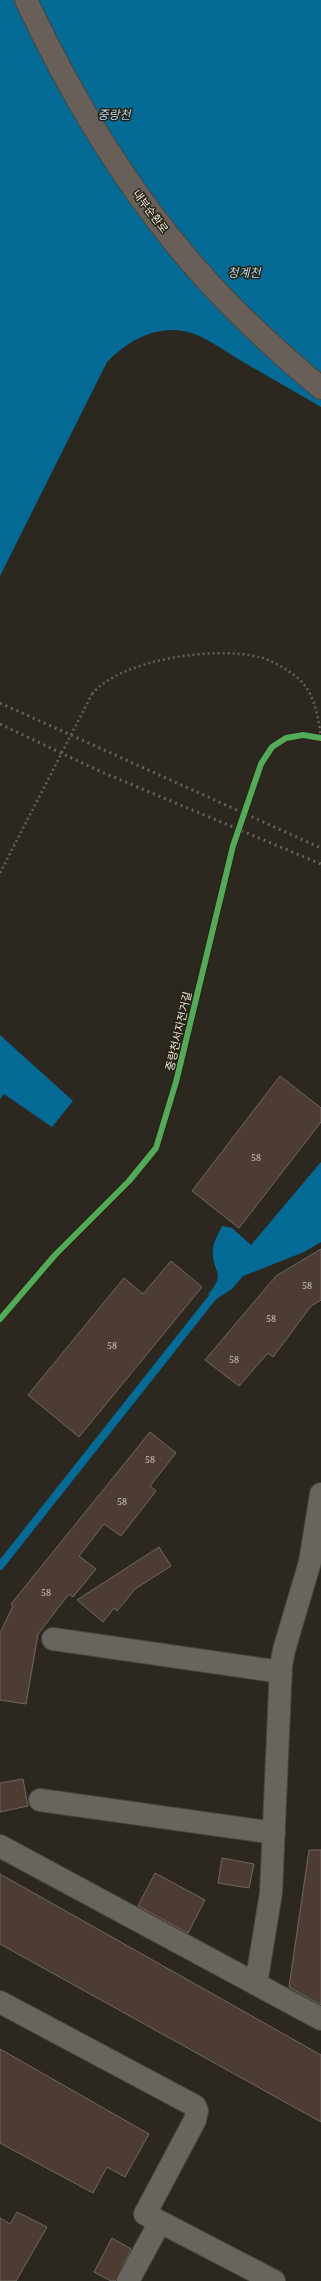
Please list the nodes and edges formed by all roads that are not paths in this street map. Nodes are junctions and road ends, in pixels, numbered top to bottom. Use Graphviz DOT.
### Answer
graph roads {
  1 [pos="26,0"];
  2 [pos="321,388"];
  3 [pos="321,1494"];
  4 [pos="54,1639"];
  5 [pos="281,1672"];
  6 [pos="40,1800"];
  7 [pos="274,1833"];
  8 [pos="0,1846"];
  9 [pos="256,1984"];
  10 [pos="0,2002"];
  11 [pos="321,2019"];
  12 [pos="160,2222"];
  13 [pos="128,2281"];
  14 [pos="274,2281"];
  1 -- 2 [label="highway, 내부순환로"];
  3 -- 5 [label="lane"];
  4 -- 5 [label="lane"];
  5 -- 7 [label="lane"];
  6 -- 7 [label="lane"];
  7 -- 9 [label="lane"];
  8 -- 9 [label="lane"];
  9 -- 11 [label="lane"];
  10 -- 12 [label="lane"];
  12 -- 13 [label="lane"];
  12 -- 14 [label="lane"];
}
